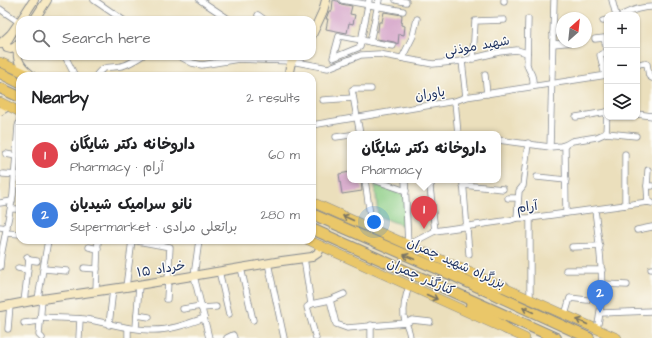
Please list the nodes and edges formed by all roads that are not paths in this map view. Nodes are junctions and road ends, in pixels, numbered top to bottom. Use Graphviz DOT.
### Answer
graph roads {
  1 [pos="34,0"];
  2 [pos="47,0"];
  3 [pos="94,0"];
  4 [pos="200,0"];
  5 [pos="326,0"];
  6 [pos="342,0"];
  7 [pos="379,0"];
  8 [pos="396,0"];
  9 [pos="554,0"];
  10 [pos="612,0"];
  11 [pos="369,2"];
  12 [pos="406,2"];
  13 [pos="378,6"];
  14 [pos="652,7"];
  15 [pos="0,10"];
  16 [pos="403,11"];
  17 [pos="615,12"];
  18 [pos="627,12"];
  19 [pos="23,16"];
  20 [pos="37,16"];
  21 [pos="117,16"];
  22 [pos="224,16"];
  23 [pos="16,19"];
  24 [pos="417,19"];
  25 [pos="528,19"];
  26 [pos="504,20"];
  27 [pos="316,26"];
  28 [pos="16,27"];
  29 [pos="553,33"];
  30 [pos="556,33"];
  31 [pos="11,34"];
  32 [pos="596,39"];
  33 [pos="362,40"];
  34 [pos="370,42"];
  35 [pos="0,44"];
  36 [pos="553,44"];
  37 [pos="556,44"];
  38 [pos="16,46"];
  39 [pos="393,46"];
  40 [pos="606,48"];
  41 [pos="527,53"];
  42 [pos="604,53"];
  43 [pos="402,58"];
  44 [pos="473,59"];
  45 [pos="19,60"];
  46 [pos="67,60"];
  47 [pos="135,60"];
  48 [pos="186,60"];
  49 [pos="239,60"];
  50 [pos="290,60"];
  51 [pos="298,60"];
  52 [pos="462,61"];
  53 [pos="0,62"];
  54 [pos="640,64"];
  55 [pos="604,68"];
  56 [pos="23,72"];
  57 [pos="27,72"];
  58 [pos="73,72"];
  59 [pos="99,72"];
  60 [pos="288,72"];
  61 [pos="0,73"];
  62 [pos="485,75"];
  63 [pos="604,75"];
  64 [pos="652,78"];
  65 [pos="16,81"];
  66 [pos="552,84"];
  67 [pos="533,86"];
  68 [pos="0,88"];
  69 [pos="371,89"];
  70 [pos="0,92"];
  71 [pos="487,94"];
  72 [pos="16,95"];
  73 [pos="16,96"];
  74 [pos="466,97"];
  75 [pos="353,98"];
  76 [pos="323,100"];
  77 [pos="455,101"];
  78 [pos="3,106"];
  79 [pos="16,111"];
  80 [pos="604,112"];
  81 [pos="640,114"];
  82 [pos="576,116"];
  83 [pos="652,116"];
  84 [pos="356,117"];
  85 [pos="607,120"];
  86 [pos="316,124"];
  87 [pos="359,131"];
  88 [pos="458,131"];
  89 [pos="606,133"];
  90 [pos="347,135"];
  91 [pos="636,136"];
  92 [pos="336,137"];
  93 [pos="501,140"];
  94 [pos="528,143"];
  95 [pos="565,145"];
  96 [pos="550,147"];
  97 [pos="6,154"];
  98 [pos="625,154"];
  99 [pos="16,156"];
  100 [pos="648,170"];
  101 [pos="3,174"];
  102 [pos="16,175"];
  103 [pos="537,177"];
  104 [pos="16,180"];
  105 [pos="566,180"];
  106 [pos="366,183"];
  107 [pos="383,183"];
  108 [pos="405,183"];
  109 [pos="432,183"];
  110 [pos="463,183"];
  111 [pos="469,183"];
  112 [pos="650,186"];
  113 [pos="504,189"];
  114 [pos="406,191"];
  115 [pos="508,198"];
  116 [pos="518,198"];
  117 [pos="12,201"];
  118 [pos="0,203"];
  119 [pos="650,203"];
  120 [pos="316,204"];
  121 [pos="432,205"];
  122 [pos="625,205"];
  123 [pos="424,206"];
  124 [pos="11,209"];
  125 [pos="16,209"];
  126 [pos="595,210"];
  127 [pos="566,213"];
  128 [pos="316,216"];
  129 [pos="518,218"];
  130 [pos="530,218"];
  131 [pos="468,226"];
  132 [pos="0,227"];
  133 [pos="652,227"];
  134 [pos="372,229"];
  135 [pos="7,230"];
  136 [pos="637,230"];
  137 [pos="316,231"];
  138 [pos="435,231"];
  139 [pos="16,233"];
  140 [pos="47,244"];
  141 [pos="98,244"];
  142 [pos="131,244"];
  143 [pos="154,244"];
  144 [pos="199,244"];
  145 [pos="316,244"];
  146 [pos="408,245"];
  147 [pos="321,246"];
  148 [pos="600,246"];
  149 [pos="89,247"];
  150 [pos="572,247"];
  151 [pos="98,249"];
  152 [pos="469,254"];
  153 [pos="0,256"];
  154 [pos="304,258"];
  155 [pos="37,261"];
  156 [pos="268,263"];
  157 [pos="0,267"];
  158 [pos="18,268"];
  159 [pos="84,268"];
  160 [pos="241,268"];
  161 [pos="44,269"];
  162 [pos="97,269"];
  163 [pos="27,270"];
  164 [pos="566,270"];
  165 [pos="602,270"];
  166 [pos="67,271"];
  167 [pos="219,271"];
  168 [pos="194,276"];
  169 [pos="168,280"];
  170 [pos="465,281"];
  171 [pos="603,284"];
  172 [pos="139,285"];
  173 [pos="627,285"];
  174 [pos="409,286"];
  175 [pos="126,287"];
  176 [pos="504,287"];
  177 [pos="113,289"];
  178 [pos="446,289"];
  179 [pos="96,290"];
  180 [pos="344,294"];
  181 [pos="167,298"];
  182 [pos="40,299"];
  183 [pos="530,299"];
  184 [pos="330,300"];
  185 [pos="587,300"];
  186 [pos="24,302"];
  187 [pos="311,304"];
  188 [pos="10,305"];
  189 [pos="0,307"];
  190 [pos="201,307"];
  191 [pos="216,307"];
  192 [pos="183,309"];
  193 [pos="652,312"];
  194 [pos="601,313"];
  195 [pos="229,314"];
  196 [pos="137,315"];
  197 [pos="565,315"];
  198 [pos="149,317"];
  199 [pos="204,318"];
  200 [pos="41,319"];
  201 [pos="80,319"];
  202 [pos="253,320"];
  203 [pos="430,322"];
  204 [pos="24,323"];
  205 [pos="406,323"];
  206 [pos="109,325"];
  207 [pos="371,325"];
  208 [pos="128,328"];
  209 [pos="136,328"];
  210 [pos="8,329"];
  211 [pos="506,329"];
  212 [pos="597,329"];
  213 [pos="38,337"];
  214 [pos="521,337"];
  215 [pos="79,338"];
  216 [pos="128,338"];
  217 [pos="209,338"];
  218 [pos="227,338"];
  219 [pos="234,338"];
  220 [pos="284,338"];
  221 [pos="316,338"];
  222 [pos="371,338"];
  223 [pos="410,338"];
  224 [pos="556,338"];
  225 [pos="589,338"];
  226 [pos="617,338"];
  1 -- 19 [label="street"];
  2 -- 20 [label="street"];
  3 -- 21 [label="street"];
  4 -- 22 [label="street"];
  5 -- 27 [label="street"];
  6 -- 11 [label="street"];
  7 -- 13 [label="street"];
  8 -- 12 [label="street"];
  9 -- 29 [label="street"];
  10 -- 17 [label="street"];
  11 -- 13 [label="street"];
  11 -- 33 [label="street"];
  13 -- 16 [label="street"];
  13 -- 34 [label="street"];
  14 -- 18 [label="street"];
  15 -- 23 [label="street"];
  24 -- 43 [label="street"];
  25 -- 41 [label="street"];
  26 -- 44 [label="street"];
  28 -- 31 [label="street"];
  29 -- 30 [label="street"];
  29 -- 36 [label="street"];
  31 -- 35 [label="street"];
  31 -- 38 [label="street"];
  32 -- 40 [label="street"];
  33 -- 33 [label="street"];
  33 -- 34 [label="street"];
  34 -- 39 [label="street"];
  36 -- 37 [label="street"];
  36 -- 66 [label="street"];
  41 -- 44 [label="street, شهید موذنی"];
  41 -- 67 [label="street"];
  42 -- 55 [label="street"];
  43 -- 51 [label="street, شهید موذنی"];
  43 -- 52 [label="street, شهید موذنی"];
  44 -- 52 [label="street, شهید موذنی"];
  45 -- 57 [label="street"];
  46 -- 58 [label="street"];
  47 -- 59 [label="street"];
  48 -- 49 [label="street, شهید موذنی"];
  50 -- 60 [label="street"];
  52 -- 74 [label="street"];
  53 -- 56 [label="main road"];
  54 -- 64 [label="street"];
  61 -- 65 [label="highway"];
  62 -- 71 [label="street"];
  63 -- 66 [label="street, یاوران"];
  66 -- 67 [label="street, یاوران"];
  66 -- 96 [label="street"];
  67 -- 71 [label="street, یاوران"];
  68 -- 72 [label="highway"];
  69 -- 75 [label="street"];
  70 -- 73 [label="main road"];
  71 -- 74 [label="street, یاوران"];
  74 -- 77 [label="street, یاوران"];
  75 -- 76 [label="street"];
  75 -- 84 [label="street"];
  77 -- 84 [label="street, یاوران"];
  77 -- 88 [label="street"];
  78 -- 79 [label="main road"];
  80 -- 82 [label="street"];
  81 -- 83 [label="street"];
  84 -- 86 [label="street, یاوران"];
  84 -- 87 [label="street"];
  85 -- 89 [label="street"];
  89 -- 91 [label="street"];
  89 -- 95 [label="street"];
  90 -- 92 [label="street"];
  93 -- 94 [label="street"];
  94 -- 96 [label="street"];
  94 -- 116 [label="street"];
  95 -- 96 [label="street"];
  95 -- 105 [label="street"];
  97 -- 99 [label="street"];
  98 -- 122 [label="street"];
  100 -- 112 [label="street"];
  101 -- 102 [label="street"];
  103 -- 105 [label="street"];
  104 -- 117 [label="street"];
  105 -- 127 [label="street"];
  106 -- 134 [label="street"];
  107 -- 114 [label="street"];
  108 -- 114 [label="street"];
  109 -- 121 [label="street"];
  110 -- 131 [label="street"];
  111 -- 113 [label="street"];
  112 -- 119 [label="street"];
  114 -- 146 [label="street"];
  115 -- 116 [label="street"];
  116 -- 129 [label="street"];
  117 -- 118 [label="street"];
  117 -- 124 [label="street"];
  119 -- 122 [label="street, آرام"];
  134 -- 120 [label="main road, کنارگذر چمران, one-way"];
  121 -- 123 [label="street"];
  121 -- 138 [label="street"];
  122 -- 126 [label="street, آرام"];
  124 -- 125 [label="street"];
  124 -- 135 [label="street"];
  126 -- 127 [label="street, آرام"];
  126 -- 148 [label="street"];
  127 -- 130 [label="street, آرام"];
  170 -- 128 [label="highway, بزرگراه شهید چمران, one-way"];
  129 -- 130 [label="street, آرام"];
  129 -- 131 [label="street, آرام"];
  130 -- 183 [label="street"];
  131 -- 138 [label="street, آرام"];
  131 -- 152 [label="street"];
  132 -- 135 [label="street"];
  133 -- 136 [label="street"];
  134 -- 146 [label="main road, کنارگذر چمران"];
  135 -- 139 [label="street"];
  135 -- 153 [label="street"];
  137 -- 178 [label="highway"];
  138 -- 146 [label="street, آرام"];
  140 -- 161 [label="street"];
  141 -- 151 [label="street"];
  142 -- 175 [label="street"];
  143 -- 169 [label="street"];
  144 -- 168 [label="street"];
  145 -- 147 [label="main road, کنارگذر چمران"];
  146 -- 176 [label="main road, کنارگذر چمران"];
  147 -- 154 [label="street, ۱۵ خرداد"];
  147 -- 174 [label="main road, کنارگذر چمران"];
  148 -- 150 [label="street"];
  148 -- 165 [label="street"];
  149 -- 151 [label="street"];
  151 -- 162 [label="street"];
  153 -- 157 [label="street"];
  154 -- 156 [label="street, ۱۵ خرداد"];
  154 -- 187 [label="street"];
  155 -- 163 [label="street"];
  156 -- 160 [label="street, ۱۵ خرداد"];
  156 -- 220 [label="street"];
  158 -- 163 [label="street"];
  159 -- 162 [label="street"];
  160 -- 167 [label="street, ۱۵ خرداد"];
  160 -- 202 [label="street"];
  161 -- 166 [label="street"];
  161 -- 182 [label="street"];
  162 -- 179 [label="street"];
  163 -- 186 [label="street"];
  164 -- 165 [label="street"];
  165 -- 171 [label="street"];
  167 -- 168 [label="street, ۱۵ خرداد"];
  167 -- 195 [label="street"];
  168 -- 169 [label="street, ۱۵ خرداد"];
  168 -- 190 [label="street"];
  169 -- 172 [label="street, ۱۵ خرداد"];
  169 -- 181 [label="street"];
  170 -- 176 [label="highway"];
  225 -- 170 [label="highway, بزرگراه شهید چمران, one-way"];
  171 -- 173 [label="street"];
  171 -- 194 [label="street"];
  172 -- 175 [label="street, ۱۵ خرداد"];
  172 -- 196 [label="street"];
  174 -- 205 [label="street"];
  174 -- 211 [label="main road, کنارگذر چمران, one-way"];
  175 -- 177 [label="street, ۱۵ خرداد"];
  176 -- 183 [label="main road, کنارگذر چمران"];
  177 -- 179 [label="street, ۱۵ خرداد"];
  177 -- 206 [label="street"];
  178 -- 211 [label="highway"];
  178 -- 224 [label="highway"];
  179 -- 182 [label="street, ۱۵ خرداد"];
  180 -- 184 [label="street"];
  182 -- 186 [label="street, ۱۵ خرداد"];
  182 -- 200 [label="street"];
  183 -- 197 [label="main road, کنارگذر چمران"];
  184 -- 187 [label="street"];
  184 -- 207 [label="street"];
  185 -- 197 [label="street"];
  186 -- 188 [label="street, ۱۵ خرداد"];
  187 -- 221 [label="street"];
  188 -- 189 [label="street, ۱۵ خرداد"];
  188 -- 210 [label="street"];
  190 -- 191 [label="street"];
  190 -- 192 [label="street"];
  190 -- 199 [label="street"];
  193 -- 194 [label="street"];
  194 -- 212 [label="street"];
  196 -- 198 [label="street"];
  196 -- 209 [label="street"];
  212 -- 197 [label="main road, کنارگذر چمران, one-way"];
  199 -- 209 [label="street"];
  199 -- 217 [label="street"];
  200 -- 201 [label="street"];
  200 -- 204 [label="street"];
  200 -- 213 [label="street"];
  201 -- 206 [label="street"];
  201 -- 215 [label="street"];
  203 -- 205 [label="street"];
  205 -- 207 [label="street"];
  205 -- 223 [label="street"];
  206 -- 208 [label="street"];
  207 -- 222 [label="street"];
  208 -- 209 [label="street"];
  208 -- 216 [label="street"];
  211 -- 214 [label="main road, کنارگذر چمران"];
  212 -- 226 [label="main road, کنارگذر چمران"];
  218 -- 219 [label="street"];
}
